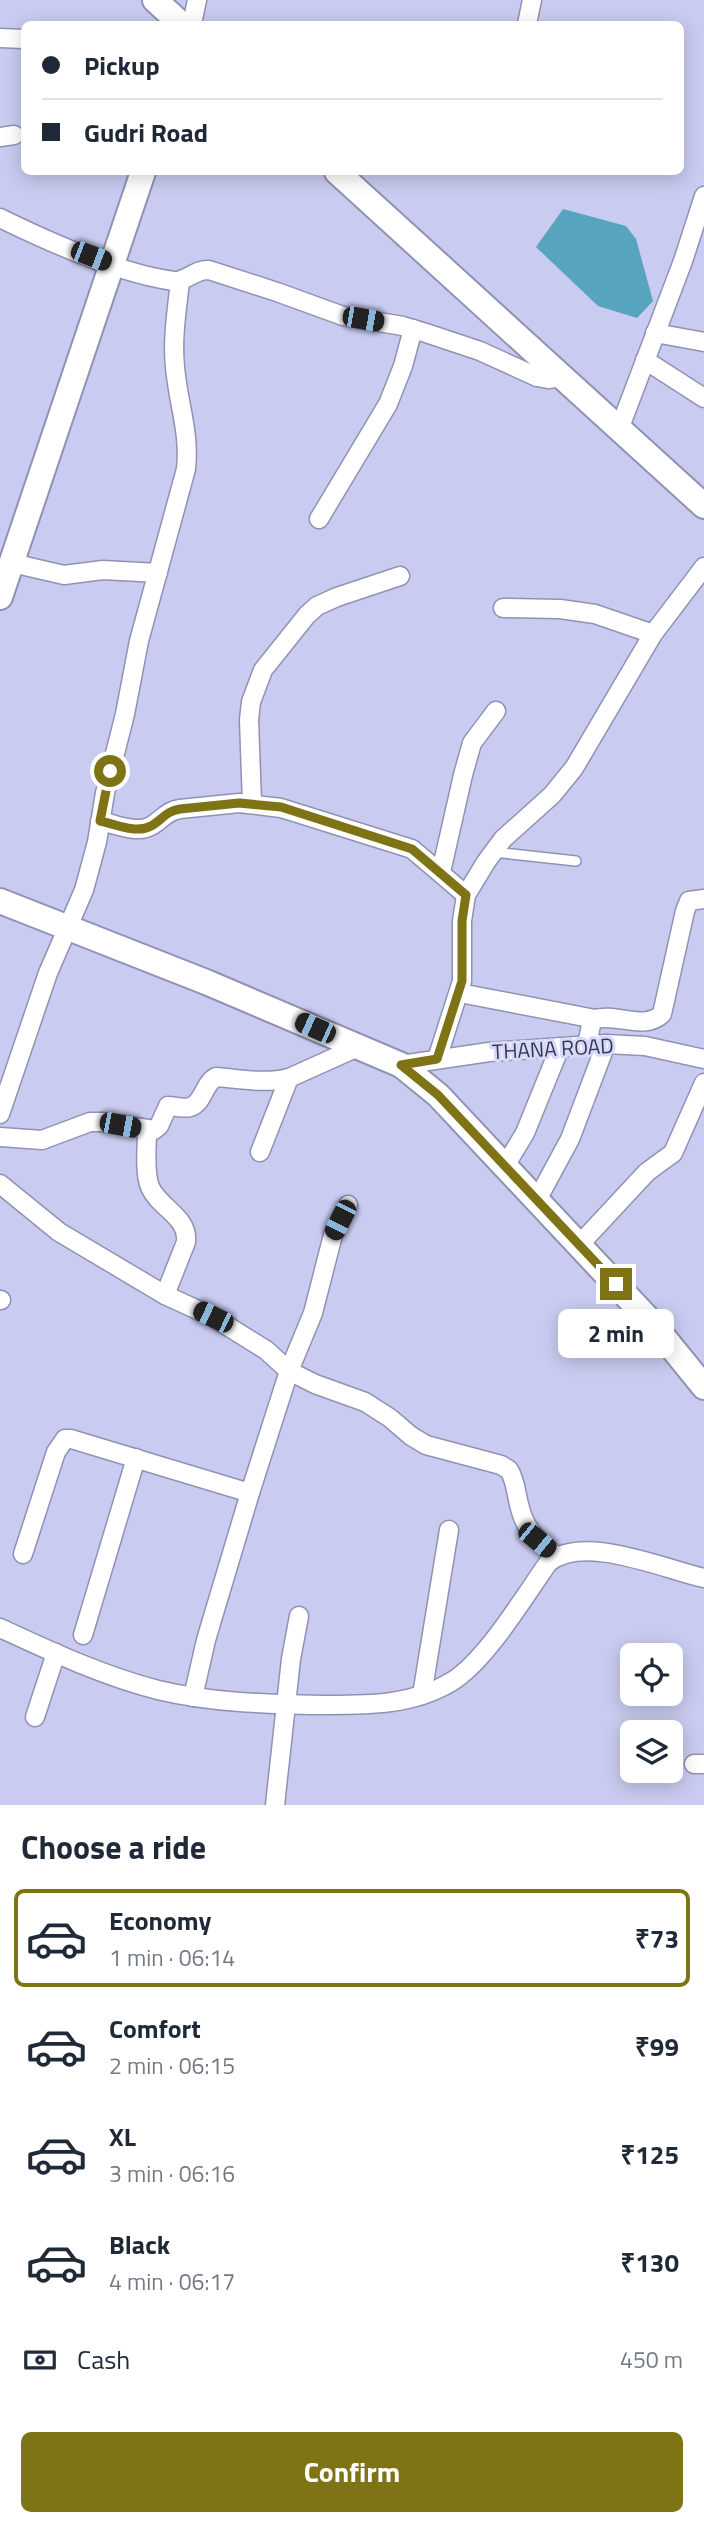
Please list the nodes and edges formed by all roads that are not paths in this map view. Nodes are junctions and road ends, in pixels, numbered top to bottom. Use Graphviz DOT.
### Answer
graph roads {
  1 [pos="155,0"];
  2 [pos="197,0"];
  3 [pos="532,0"];
  4 [pos="178,21"];
  5 [pos="193,21"];
  6 [pos="528,21"];
  7 [pos="0,38"];
  8 [pos="21,40"];
  9 [pos="142,175"];
  10 [pos="340,175"];
  11 [pos="703,207"];
  12 [pos="0,218"];
  13 [pos="111,264"];
  14 [pos="180,281"];
  15 [pos="413,329"];
  16 [pos="656,333"];
  17 [pos="704,342"];
  18 [pos="645,360"];
  19 [pos="564,377"];
  20 [pos="704,398"];
  21 [pos="620,427"];
  22 [pos="704,506"];
  23 [pos="319,519"];
  24 [pos="10,550"];
  25 [pos="704,567"];
  26 [pos="158,573"];
  27 [pos="400,576"];
  28 [pos="0,597"];
  29 [pos="503,608"];
  30 [pos="653,634"];
  31 [pos="496,711"];
  32 [pos="252,803"];
  33 [pos="100,821"];
  34 [pos="493,852"];
  35 [pos="576,861"];
  36 [pos="441,872"];
  37 [pos="466,895"];
  38 [pos="704,899"];
  39 [pos="0,901"];
  40 [pos="68,929"];
  41 [pos="460,993"];
  42 [pos="595,1019"];
  43 [pos="606,1044"];
  44 [pos="587,1045"];
  45 [pos="358,1047"];
  46 [pos="560,1047"];
  47 [pos="437,1059"];
  48 [pos="704,1059"];
  49 [pos="401,1065"];
  50 [pos="289,1078"];
  51 [pos="704,1083"];
  52 [pos="0,1114"];
  53 [pos="147,1131"];
  54 [pos="0,1137"];
  55 [pos="260,1152"];
  56 [pos="505,1166"];
  57 [pos="0,1184"];
  58 [pos="537,1200"];
  59 [pos="348,1205"];
  60 [pos="579,1245"];
  61 [pos="165,1295"];
  62 [pos="289,1371"];
  63 [pos="704,1387"];
  64 [pos="136,1458"];
  65 [pos="250,1493"];
  66 [pos="449,1530"];
  67 [pos="23,1555"];
  68 [pos="556,1556"];
  69 [pos="704,1578"];
  70 [pos="299,1616"];
  71 [pos="0,1628"];
  72 [pos="83,1635"];
  73 [pos="56,1653"];
  74 [pos="422,1695"];
  75 [pos="193,1696"];
  76 [pos="287,1704"];
  77 [pos="35,1717"];
  78 [pos="275,1805"];
  1 -- 4 [label="main road"];
  2 -- 5 [label="street"];
  3 -- 6 [label="street"];
  7 -- 8 [label="street"];
  9 -- 13 [label="main road"];
  10 -- 19 [label="main road"];
  11 -- 16 [label="street"];
  12 -- 13 [label="street"];
  13 -- 14 [label="street"];
  13 -- 24 [label="main road"];
  14 -- 15 [label="street"];
  14 -- 26 [label="street"];
  15 -- 19 [label="street"];
  15 -- 23 [label="street"];
  16 -- 17 [label="street"];
  16 -- 18 [label="street"];
  18 -- 20 [label="street"];
  18 -- 21 [label="street"];
  19 -- 21 [label="main road"];
  21 -- 22 [label="main road"];
  24 -- 26 [label="street"];
  24 -- 28 [label="main road"];
  25 -- 30 [label="street"];
  26 -- 33 [label="street"];
  27 -- 32 [label="street"];
  29 -- 30 [label="street"];
  30 -- 34 [label="street"];
  31 -- 36 [label="street"];
  32 -- 33 [label="street"];
  32 -- 36 [label="street"];
  33 -- 40 [label="street"];
  34 -- 35 [label="lane"];
  34 -- 37 [label="street"];
  36 -- 37 [label="street"];
  37 -- 41 [label="street"];
  38 -- 42 [label="street"];
  39 -- 40 [label="main road"];
  40 -- 45 [label="main road"];
  40 -- 52 [label="street"];
  41 -- 42 [label="street"];
  41 -- 47 [label="street"];
  42 -- 44 [label="street"];
  43 -- 44 [label="street, THANA ROAD"];
  43 -- 48 [label="street, THANA ROAD"];
  43 -- 58 [label="street"];
  44 -- 46 [label="street, THANA ROAD"];
  45 -- 49 [label="main road"];
  45 -- 50 [label="street"];
  46 -- 47 [label="street, THANA ROAD"];
  46 -- 56 [label="street"];
  47 -- 49 [label="street, THANA ROAD"];
  49 -- 56 [label="main road"];
  50 -- 53 [label="street"];
  50 -- 55 [label="street"];
  51 -- 60 [label="street"];
  53 -- 54 [label="street"];
  53 -- 61 [label="street"];
  56 -- 58 [label="main road"];
  57 -- 61 [label="street"];
  58 -- 60 [label="main road"];
  59 -- 62 [label="street"];
  60 -- 63 [label="main road"];
  61 -- 62 [label="street"];
  62 -- 65 [label="street"];
  62 -- 68 [label="street"];
  64 -- 65 [label="street"];
  64 -- 67 [label="street"];
  64 -- 72 [label="street"];
  65 -- 75 [label="street"];
  66 -- 74 [label="street"];
  68 -- 69 [label="street"];
  68 -- 74 [label="street"];
  70 -- 76 [label="street"];
  71 -- 73 [label="street"];
  73 -- 75 [label="street"];
  73 -- 77 [label="street"];
  74 -- 76 [label="street"];
  75 -- 76 [label="street"];
  76 -- 78 [label="street"];
}
